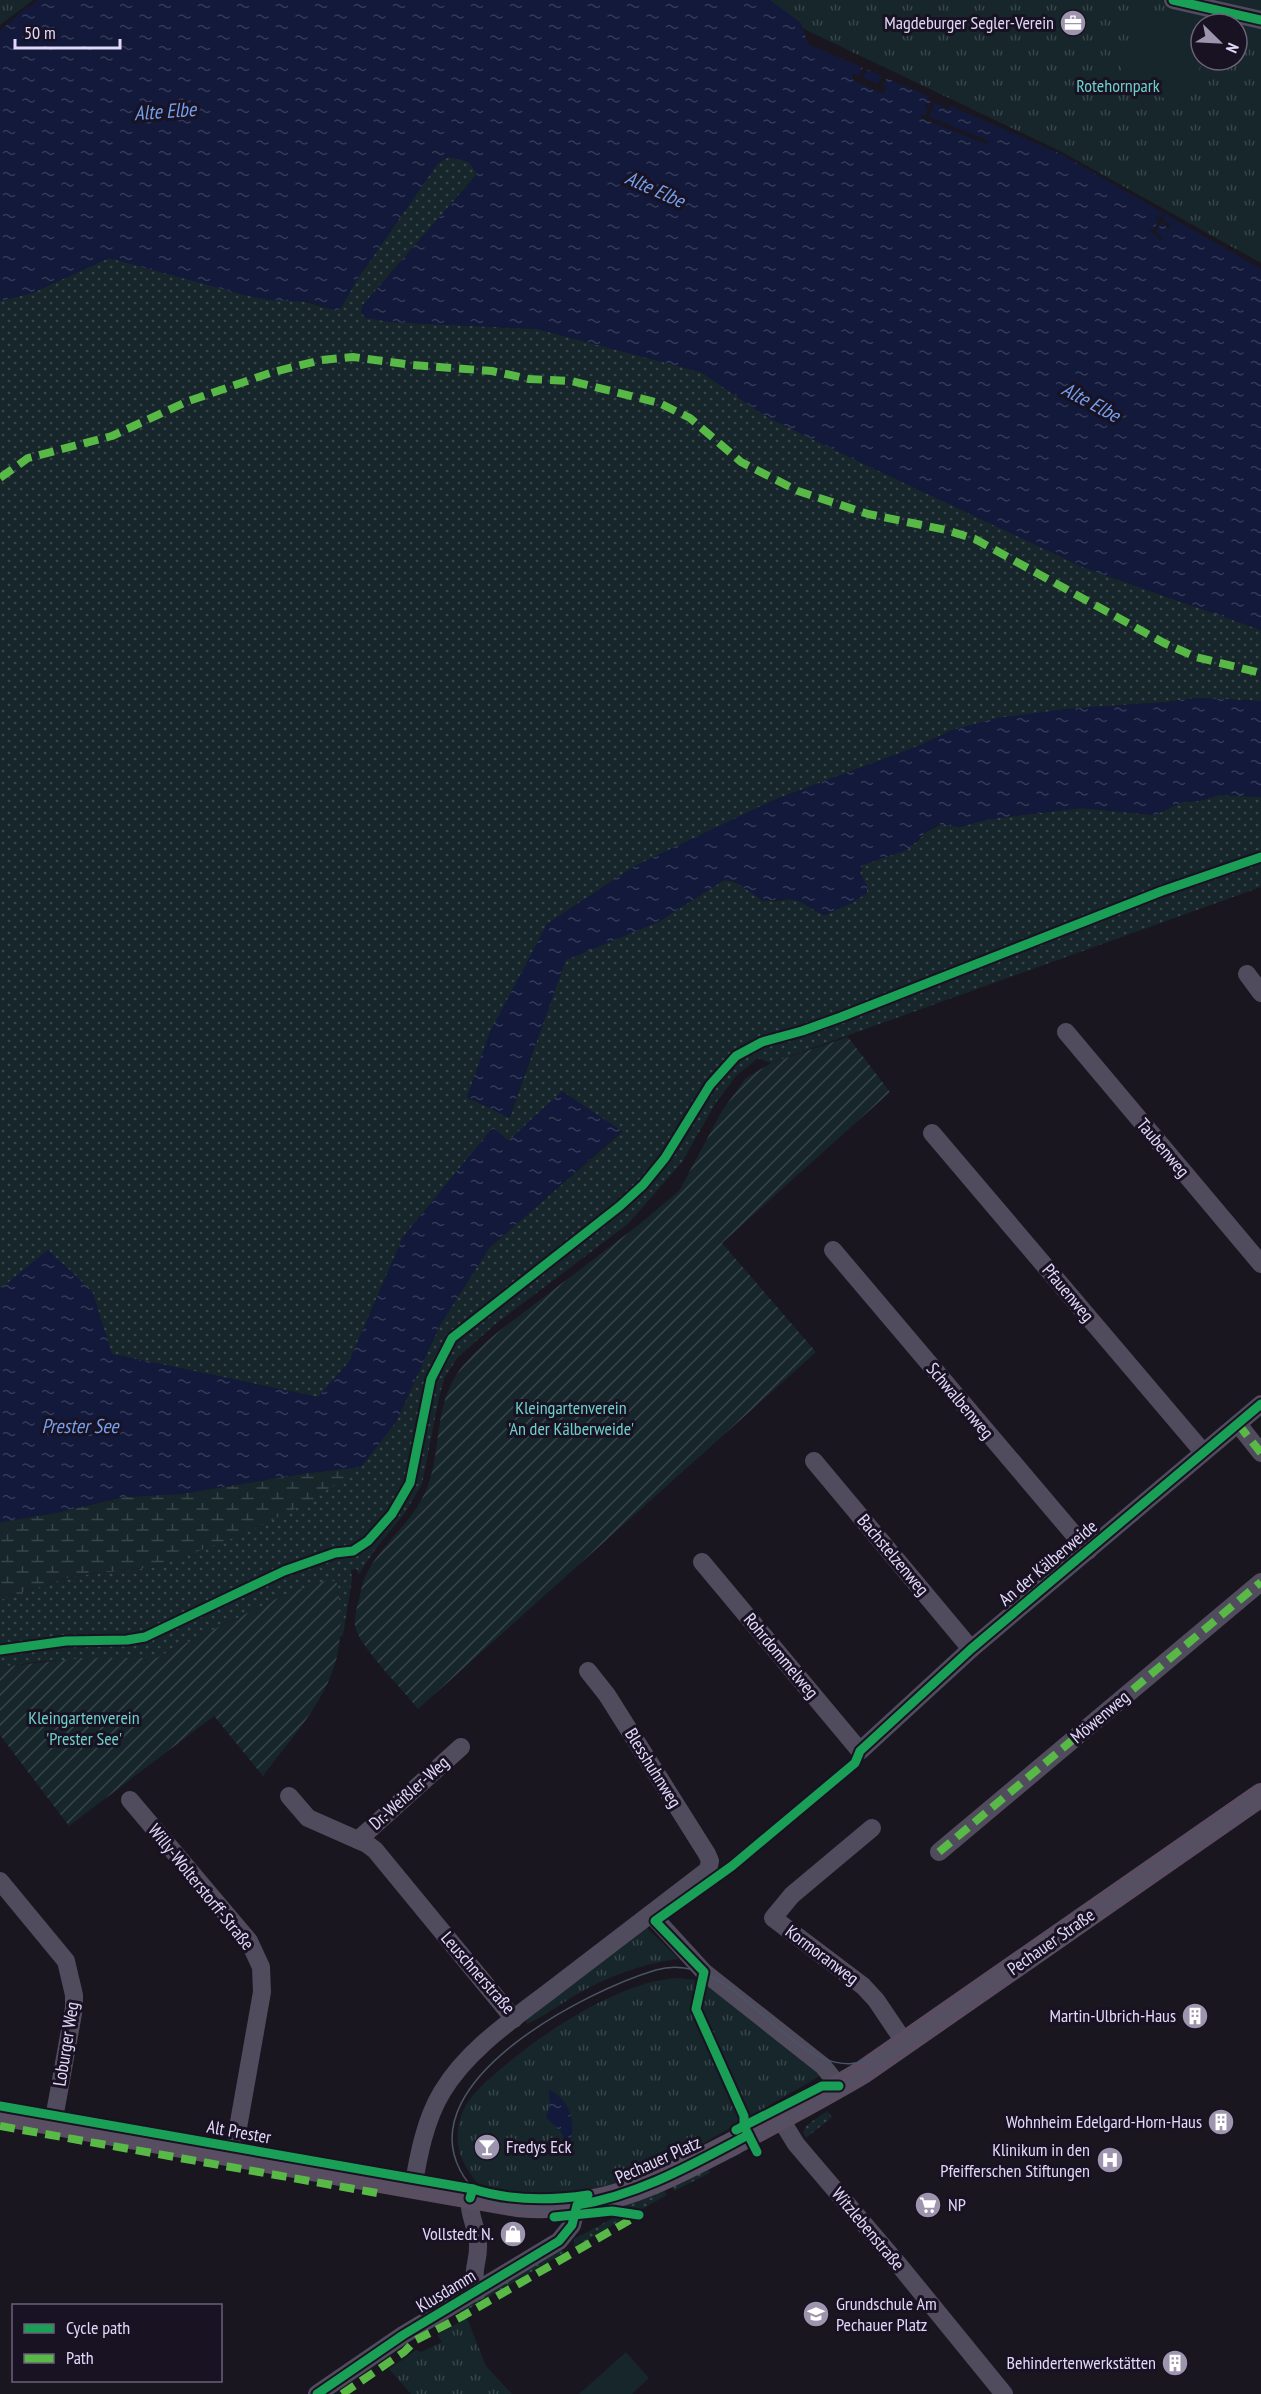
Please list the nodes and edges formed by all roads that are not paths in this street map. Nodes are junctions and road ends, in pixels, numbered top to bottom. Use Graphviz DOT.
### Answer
graph roads {
  1 [pos="1173,0"];
  2 [pos="1261,20"];
  3 [pos="1247,974"];
  4 [pos="1261,993"];
  5 [pos="1066,1032"];
  6 [pos="932,1133"];
  7 [pos="833,1250"];
  8 [pos="1261,1264"];
  9 [pos="1261,1404"];
  10 [pos="1238,1424"];
  11 [pos="1203,1452"];
  12 [pos="1261,1453"];
  13 [pos="814,1461"];
  14 [pos="1088,1551"];
  15 [pos="702,1562"];
  16 [pos="1261,1582"];
  17 [pos="971,1649"];
  18 [pos="588,1671"];
  19 [pos="460,1746"];
  20 [pos="860,1751"];
  21 [pos="1261,1795"];
  22 [pos="289,1796"];
  23 [pos="130,1800"];
  24 [pos="872,1828"];
  25 [pos="358,1840"];
  26 [pos="939,1852"];
  27 [pos="708,1870"];
  28 [pos="0,1881"];
  29 [pos="651,1914"];
  30 [pos="514,2019"];
  31 [pos="905,2043"];
  32 [pos="839,2086"];
  33 [pos="0,2114"];
  34 [pos="780,2118"];
  35 [pos="53,2124"];
  36 [pos="233,2156"];
  37 [pos="413,2189"];
  38 [pos="480,2199"];
  39 [pos="577,2205"];
  40 [pos="478,2291"];
  41 [pos="316,2394"];
  42 [pos="1004,2394"];
  1 -- 2 [label="street"];
  3 -- 4 [label="street"];
  5 -- 8 [label="street, Taubenweg"];
  6 -- 11 [label="street, Pfauenweg"];
  7 -- 14 [label="street, Schwalbenweg"];
  9 -- 10 [label="street, An der Kälberweide"];
  10 -- 11 [label="street, An der Kälberweide"];
  10 -- 12 [label="street"];
  11 -- 14 [label="street, An der Kälberweide"];
  13 -- 17 [label="street, Bachstelzenweg"];
  14 -- 17 [label="street, An der Kälberweide"];
  15 -- 20 [label="street, Rohrdommelweg"];
  16 -- 26 [label="street, Möwenweg"];
  17 -- 20 [label="street, An der Kälberweide"];
  18 -- 27 [label="street, Blesshuhnweg"];
  19 -- 25 [label="street, Dr.-Weißler-Weg"];
  21 -- 31 [label="main road, Pechauer Straße"];
  22 -- 25 [label="street, Leuschnerstraße"];
  23 -- 36 [label="street, Willy-Wolterstorff-Straße"];
  24 -- 31 [label="street, Kormoranweg"];
  25 -- 30 [label="street, Leuschnerstraße"];
  27 -- 29 [label="street, Leuschnerstraße"];
  28 -- 35 [label="street, Loburger Weg"];
  29 -- 30 [label="street, Leuschnerstraße"];
  29 -- 32 [label="street"];
  30 -- 37 [label="street"];
  31 -- 32 [label="main road, Pechauer Straße"];
  32 -- 34 [label="main road, Pechauer Platz"];
  33 -- 35 [label="main road, Alt Prester"];
  34 -- 39 [label="main road, Pechauer Platz"];
  34 -- 42 [label="street, Witzlebenstraße"];
  35 -- 36 [label="main road, Alt Prester"];
  36 -- 37 [label="main road, Alt Prester"];
  37 -- 38 [label="main road"];
  38 -- 39 [label="main road, Pechauer Platz"];
  38 -- 40 [label="street, Klusdamm"];
  39 -- 40 [label="street, Klusdamm"];
  40 -- 41 [label="street, Klusdamm"];
}
